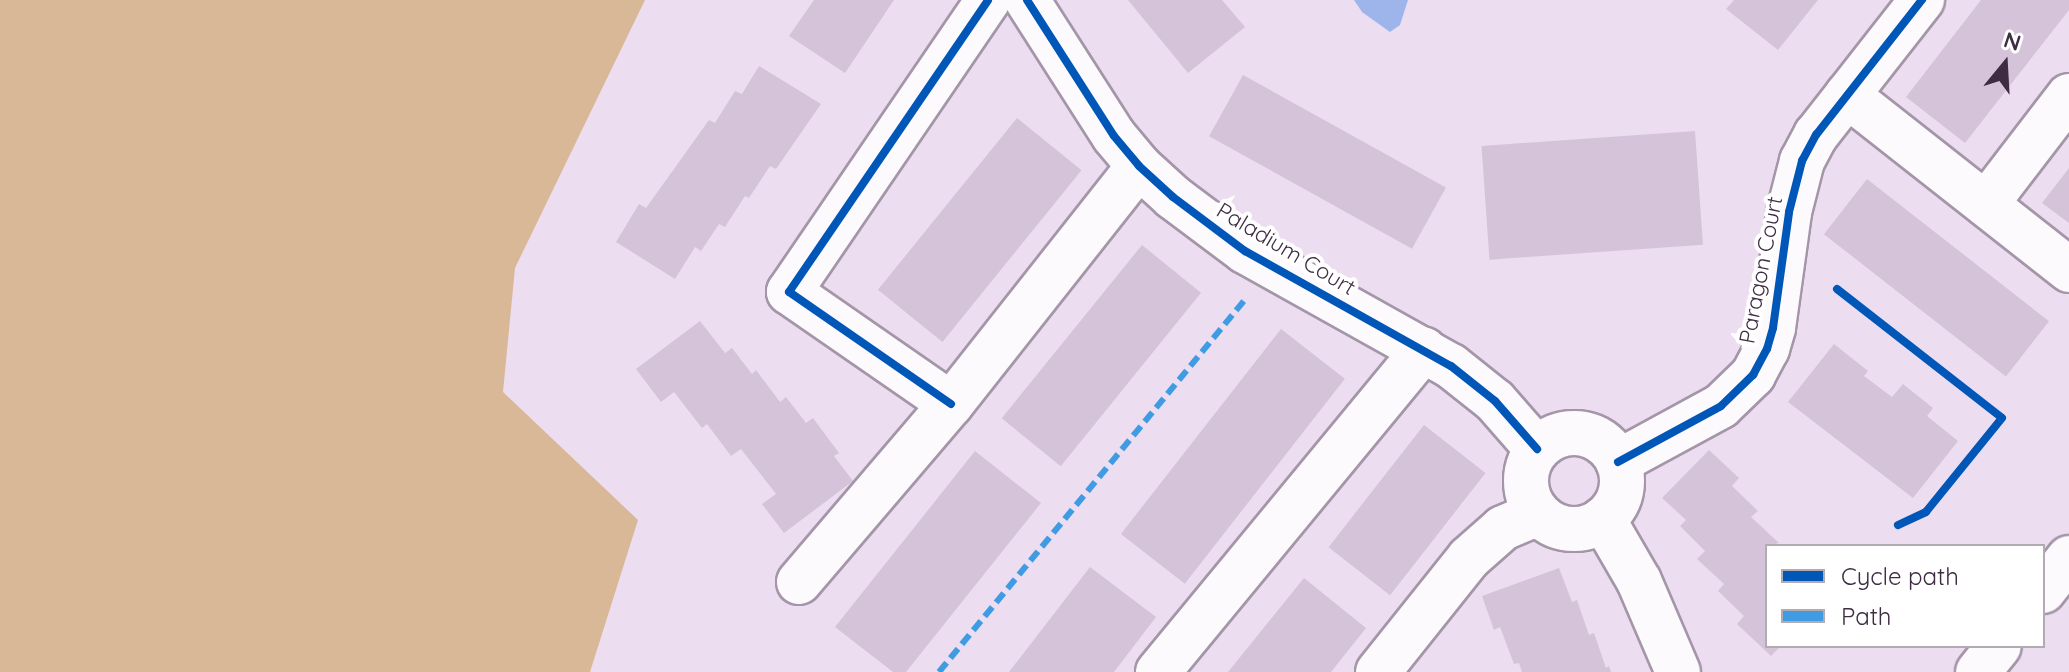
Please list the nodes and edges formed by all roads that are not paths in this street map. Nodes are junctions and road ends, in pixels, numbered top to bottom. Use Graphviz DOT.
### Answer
graph roads {
  1 [pos="988,0"];
  2 [pos="1027,0"];
  3 [pos="1922,0"];
  4 [pos="1847,95"];
  5 [pos="2069,96"];
  6 [pos="1139,166"];
  7 [pos="1986,204"];
  8 [pos="2069,270"];
  9 [pos="1424,349"];
  10 [pos="951,404"];
  11 [pos="1537,449"];
  12 [pos="1618,462"];
  13 [pos="1538,513"];
  14 [pos="1603,519"];
  15 [pos="2069,558"];
  16 [pos="799,582"];
  17 [pos="2045,588"];
  18 [pos="1997,648"];
  19 [pos="1673,657"];
  20 [pos="1400,664"];
  21 [pos="1158,672"];
  22 [pos="1706,672"];
  23 [pos="1978,672"];
  1 -- 10 [label="street"];
  2 -- 6 [label="street, Paladium Court"];
  3 -- 4 [label="street, Paragon Court"];
  4 -- 7 [label="street"];
  4 -- 12 [label="street, Paragon Court"];
  5 -- 7 [label="street"];
  6 -- 9 [label="street, Paladium Court"];
  6 -- 10 [label="street"];
  7 -- 8 [label="street"];
  9 -- 11 [label="street, Paladium Court"];
  9 -- 21 [label="street"];
  10 -- 16 [label="street"];
  11 -- 12 [label="street"];
  11 -- 13 [label="street"];
  12 -- 14 [label="street"];
  13 -- 14 [label="street"];
  13 -- 20 [label="street"];
  14 -- 19 [label="street"];
  15 -- 17 [label="street"];
  18 -- 23 [label="street"];
  19 -- 22 [label="street"];
}
